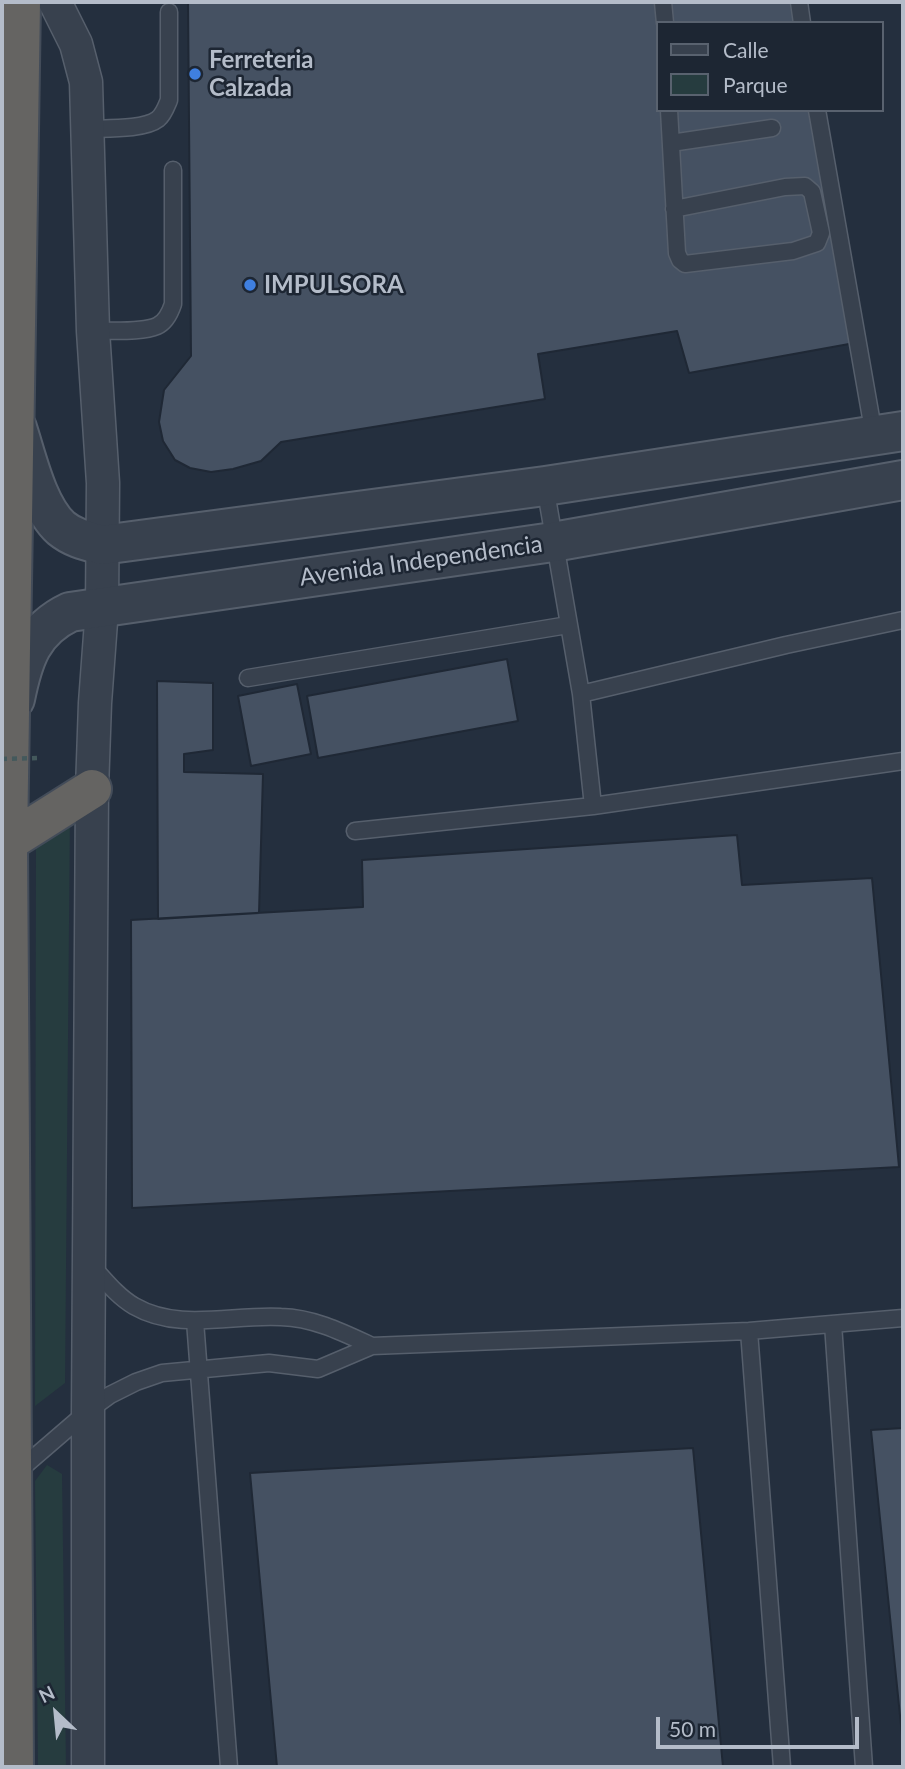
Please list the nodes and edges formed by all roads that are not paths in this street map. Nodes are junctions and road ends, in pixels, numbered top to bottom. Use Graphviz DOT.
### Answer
graph roads {
  1 [pos="21,2"];
  2 [pos="55,2"];
  3 [pos="663,2"];
  4 [pos="799,2"];
  5 [pos="169,12"];
  6 [pos="664,21"];
  7 [pos="802,21"];
  8 [pos="669,112"];
  9 [pos="817,112"];
  10 [pos="772,128"];
  11 [pos="87,129"];
  12 [pos="671,144"];
  13 [pos="173,170"];
  14 [pos="674,209"];
  15 [pos="93,331"];
  16 [pos="13,416"];
  17 [pos="889,433"];
  18 [pos="903,480"];
  19 [pos="545,486"];
  20 [pos="553,542"];
  21 [pos="102,545"];
  22 [pos="102,608"];
  23 [pos="903,620"];
  24 [pos="568,625"];
  25 [pos="248,678"];
  26 [pos="581,694"];
  27 [pos="5,742"];
  28 [pos="903,761"];
  29 [pos="92,789"];
  30 [pos="593,806"];
  31 [pos="355,831"];
  32 [pos="8,842"];
  33 [pos="89,1263"];
  34 [pos="903,1318"];
  35 [pos="195,1321"];
  36 [pos="833,1324"];
  37 [pos="749,1331"];
  38 [pos="372,1346"];
  39 [pos="198,1370"];
  40 [pos="88,1411"];
  41 [pos="12,1477"];
  42 [pos="14,1767"];
  43 [pos="88,1767"];
  44 [pos="229,1767"];
  45 [pos="782,1767"];
  46 [pos="864,1767"];
  1 -- 16 [label="highway"];
  2 -- 11 [label="street"];
  3 -- 6 [label="lane"];
  4 -- 7 [label="lane"];
  5 -- 11 [label="lane"];
  8 -- 12 [label="lane"];
  9 -- 17 [label="lane"];
  10 -- 12 [label="lane"];
  11 -- 15 [label="street"];
  12 -- 14 [label="lane"];
  13 -- 15 [label="lane"];
  14 -- 14 [label="lane"];
  15 -- 21 [label="street"];
  16 -- 21 [label="street"];
  16 -- 27 [label="highway"];
  17 -- 19 [label="street"];
  18 -- 20 [label="street, Avenida Independencia"];
  19 -- 20 [label="lane"];
  19 -- 21 [label="street"];
  20 -- 22 [label="street, Avenida Independencia"];
  20 -- 24 [label="lane"];
  21 -- 22 [label="street"];
  22 -- 27 [label="street, Avenida Independencia"];
  22 -- 29 [label="street"];
  23 -- 26 [label="lane"];
  24 -- 25 [label="lane"];
  24 -- 26 [label="lane"];
  26 -- 30 [label="lane"];
  27 -- 32 [label="highway"];
  28 -- 30 [label="lane"];
  29 -- 32 [label="highway"];
  29 -- 33 [label="street"];
  30 -- 31 [label="lane"];
  32 -- 41 [label="highway"];
  33 -- 35 [label="lane"];
  33 -- 40 [label="street"];
  34 -- 36 [label="lane"];
  35 -- 38 [label="lane"];
  35 -- 39 [label="lane"];
  36 -- 37 [label="lane"];
  36 -- 46 [label="lane"];
  37 -- 38 [label="lane"];
  37 -- 45 [label="lane"];
  38 -- 39 [label="lane"];
  39 -- 40 [label="lane"];
  39 -- 44 [label="lane"];
  40 -- 41 [label="lane"];
  40 -- 43 [label="street"];
  41 -- 42 [label="highway"];
}
